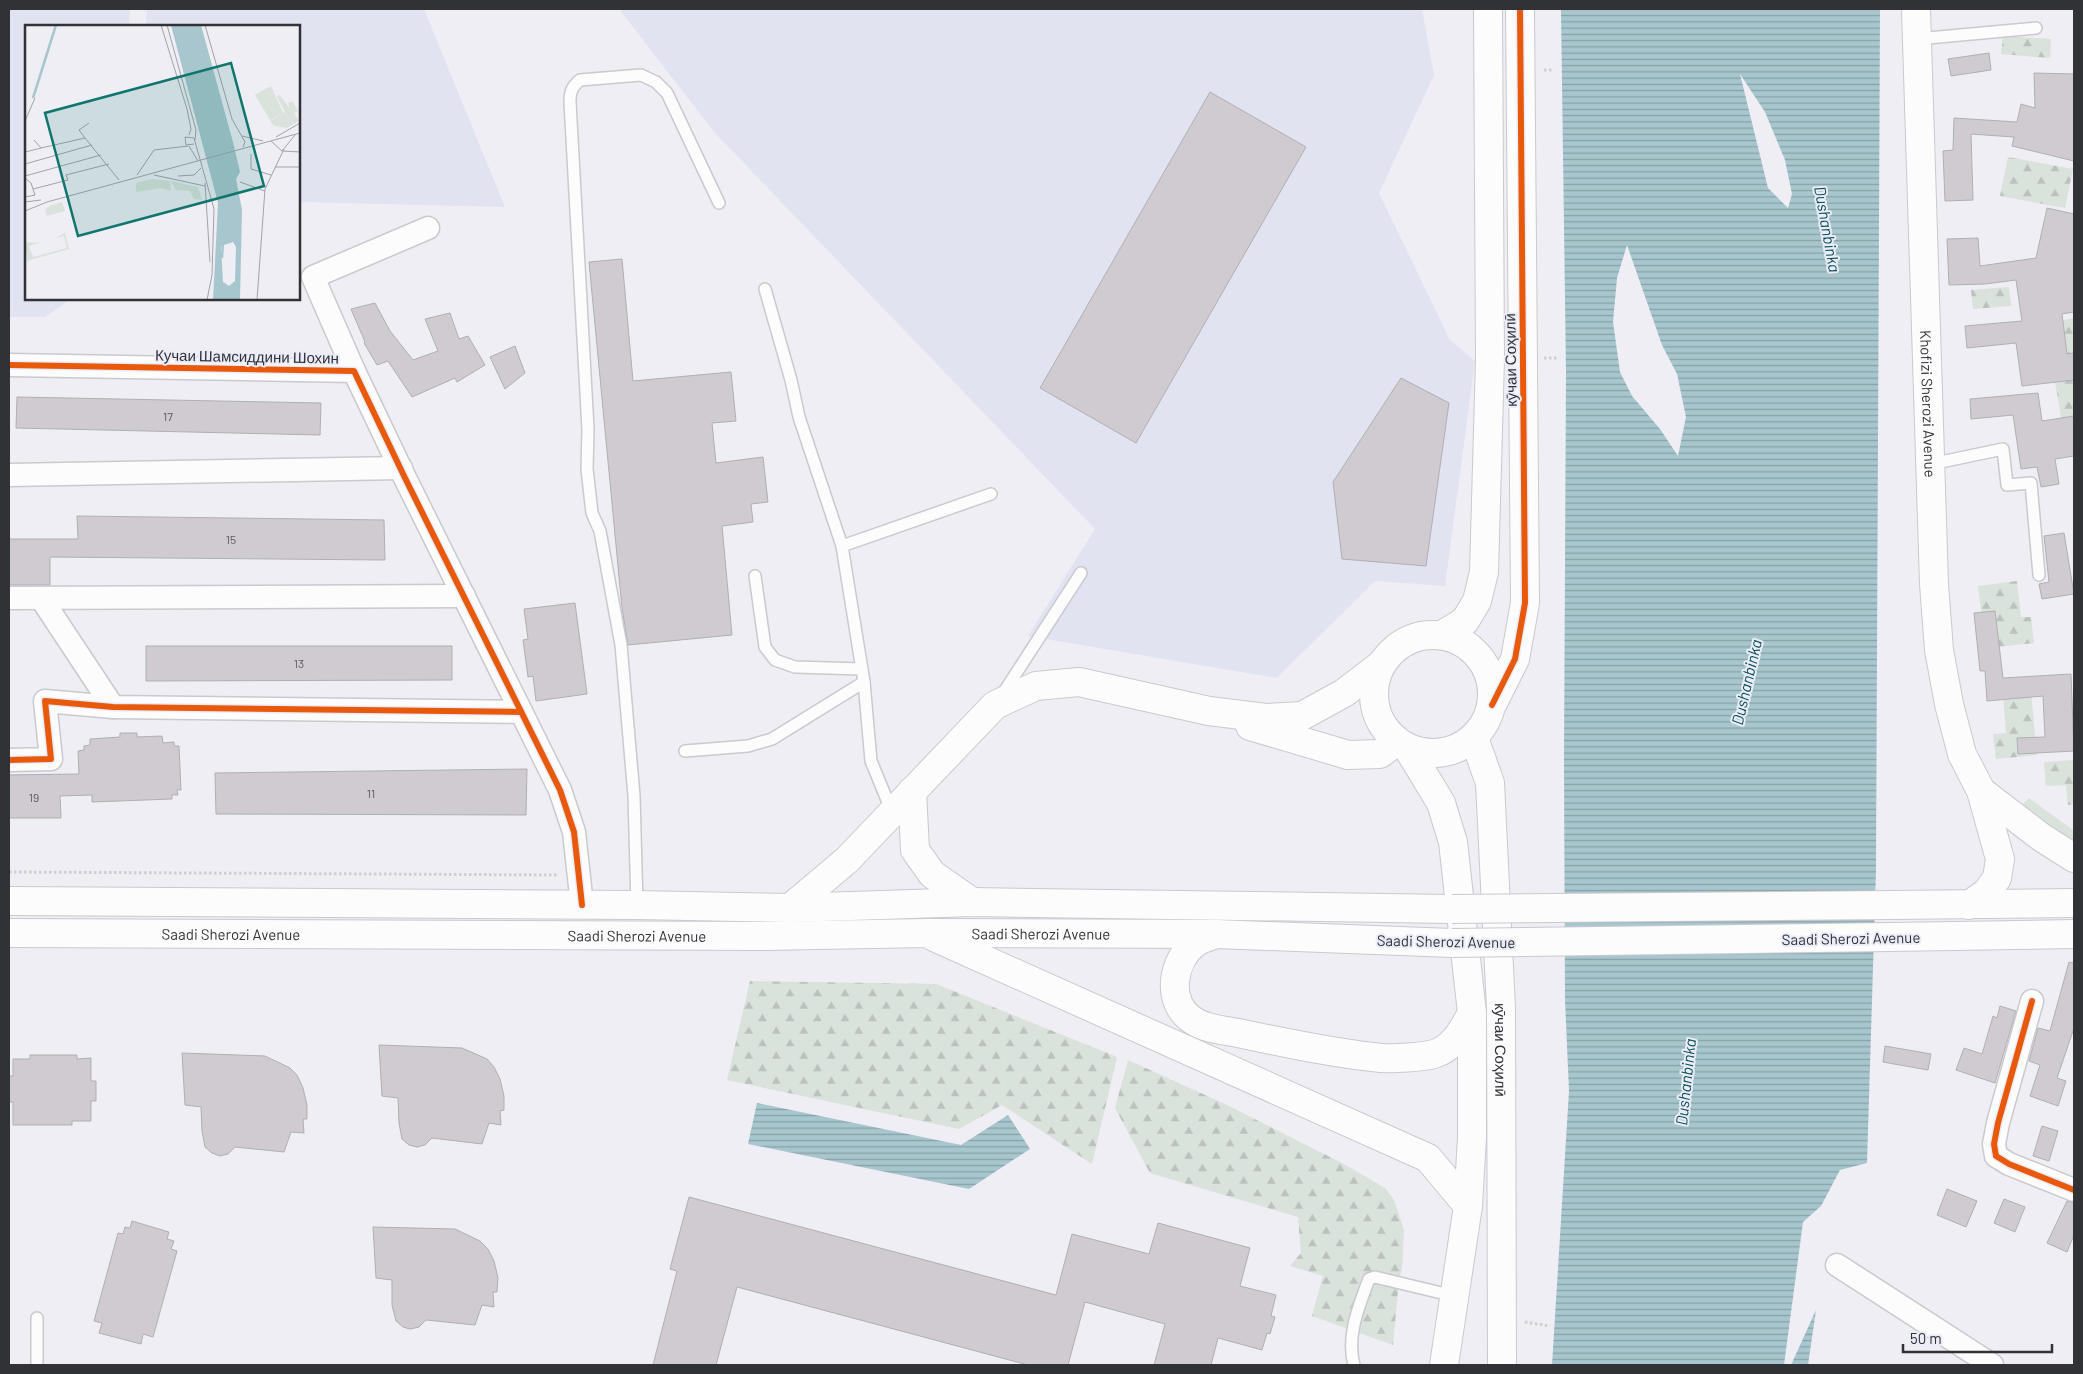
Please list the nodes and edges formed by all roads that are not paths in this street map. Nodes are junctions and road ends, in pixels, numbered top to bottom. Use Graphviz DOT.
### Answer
graph roads {
  1 [pos="1488,9"];
  2 [pos="1520,9"];
  3 [pos="1916,9"];
  4 [pos="2036,28"];
  5 [pos="1917,39"];
  6 [pos="719,203"];
  7 [pos="428,228"];
  8 [pos="765,289"];
  9 [pos="9,365"];
  10 [pos="354,370"];
  11 [pos="1931,464"];
  12 [pos="401,468"];
  13 [pos="9,475"];
  14 [pos="991,494"];
  15 [pos="842,546"];
  16 [pos="1081,573"];
  17 [pos="2039,575"];
  18 [pos="755,576"];
  19 [pos="464,596"];
  20 [pos="9,598"];
  21 [pos="41,598"];
  22 [pos="1442,635"];
  23 [pos="1382,664"];
  24 [pos="862,669"];
  25 [pos="864,682"];
  26 [pos="996,705"];
  27 [pos="1492,705"];
  28 [pos="112,707"];
  29 [pos="1209,711"];
  30 [pos="521,712"];
  31 [pos="1474,738"];
  32 [pos="1402,744"];
  33 [pos="685,751"];
  34 [pos="9,760"];
  35 [pos="912,791"];
  36 [pos="1981,791"];
  37 [pos="892,812"];
  38 [pos="2074,858"];
  39 [pos="9,901"];
  40 [pos="972,902"];
  41 [pos="2074,902"];
  42 [pos="582,904"];
  43 [pos="1969,904"];
  44 [pos="637,905"];
  45 [pos="790,908"];
  46 [pos="9,933"];
  47 [pos="926,933"];
  48 [pos="1216,934"];
  49 [pos="2074,934"];
  50 [pos="2032,1001"];
  51 [pos="1472,1013"];
  52 [pos="2074,1190"];
  53 [pos="1468,1206"];
  54 [pos="1837,1265"];
  55 [pos="1454,1296"];
  56 [pos="37,1318"];
  57 [pos="37,1365"];
  58 [pos="1354,1365"];
  59 [pos="1444,1365"];
  60 [pos="1502,1365"];
  61 [pos="1992,1365"];
  1 -- 22 [label="main road, кӯчаи Соҳилӣ"];
  2 -- 27 [label="main road, кӯчаи Соҳилӣ"];
  3 -- 5 [label="main road, Khofizi Sherozi Avenue"];
  4 -- 5 [label="lane"];
  5 -- 11 [label="main road, Khofizi Sherozi Avenue"];
  6 -- 44 [label="lane"];
  7 -- 10 [label="street"];
  8 -- 15 [label="lane"];
  9 -- 10 [label="street, Кучаи Шамсиддини Шохин"];
  10 -- 12 [label="street, Кучаи Шамсиддини Шохин"];
  11 -- 17 [label="lane"];
  11 -- 36 [label="main road, Khofizi Sherozi Avenue"];
  12 -- 13 [label="street"];
  12 -- 19 [label="street, Кучаи Шамсиддини Шохин"];
  14 -- 15 [label="lane"];
  15 -- 24 [label="lane"];
  16 -- 26 [label="lane"];
  18 -- 24 [label="lane"];
  19 -- 21 [label="street"];
  19 -- 30 [label="street, Кучаи Шамсиддини Шохин"];
  20 -- 21 [label="street"];
  21 -- 28 [label="street"];
  22 -- 23 [label="main road"];
  22 -- 27 [label="main road"];
  23 -- 29 [label="main road"];
  23 -- 32 [label="main road"];
  24 -- 25 [label="lane"];
  25 -- 33 [label="lane"];
  25 -- 37 [label="lane"];
  26 -- 29 [label="main road"];
  26 -- 35 [label="main road"];
  27 -- 31 [label="main road"];
  28 -- 30 [label="street"];
  28 -- 34 [label="street"];
  29 -- 32 [label="main road"];
  30 -- 42 [label="street, Кучаи Шамсиддини Шохин"];
  31 -- 32 [label="main road"];
  31 -- 60 [label="main road, кӯчаи Соҳилӣ"];
  32 -- 51 [label="main road, кӯчаи Соҳилӣ"];
  35 -- 37 [label="main road"];
  35 -- 40 [label="main road"];
  36 -- 38 [label="main road"];
  36 -- 43 [label="main road"];
  37 -- 45 [label="main road"];
  39 -- 42 [label="main road, Saadi Sherozi Avenue"];
  40 -- 43 [label="main road, Saadi Sherozi Avenue, bridge"];
  40 -- 45 [label="main road, Saadi Sherozi Avenue"];
  41 -- 43 [label="main road, Saadi Sherozi Avenue"];
  42 -- 44 [label="main road, Saadi Sherozi Avenue"];
  44 -- 45 [label="main road, Saadi Sherozi Avenue"];
  46 -- 47 [label="main road, Saadi Sherozi Avenue"];
  47 -- 48 [label="main road, Saadi Sherozi Avenue"];
  47 -- 53 [label="main road"];
  48 -- 49 [label="main road, Saadi Sherozi Avenue, bridge"];
  48 -- 51 [label="main road"];
  50 -- 52 [label="street"];
  51 -- 53 [label="main road, кӯчаи Соҳилӣ"];
  53 -- 55 [label="main road, кӯчаи Соҳилӣ"];
  54 -- 61 [label="street"];
  55 -- 58 [label="lane"];
  55 -- 59 [label="main road, кӯчаи Соҳилӣ"];
  56 -- 57 [label="lane"];
}
